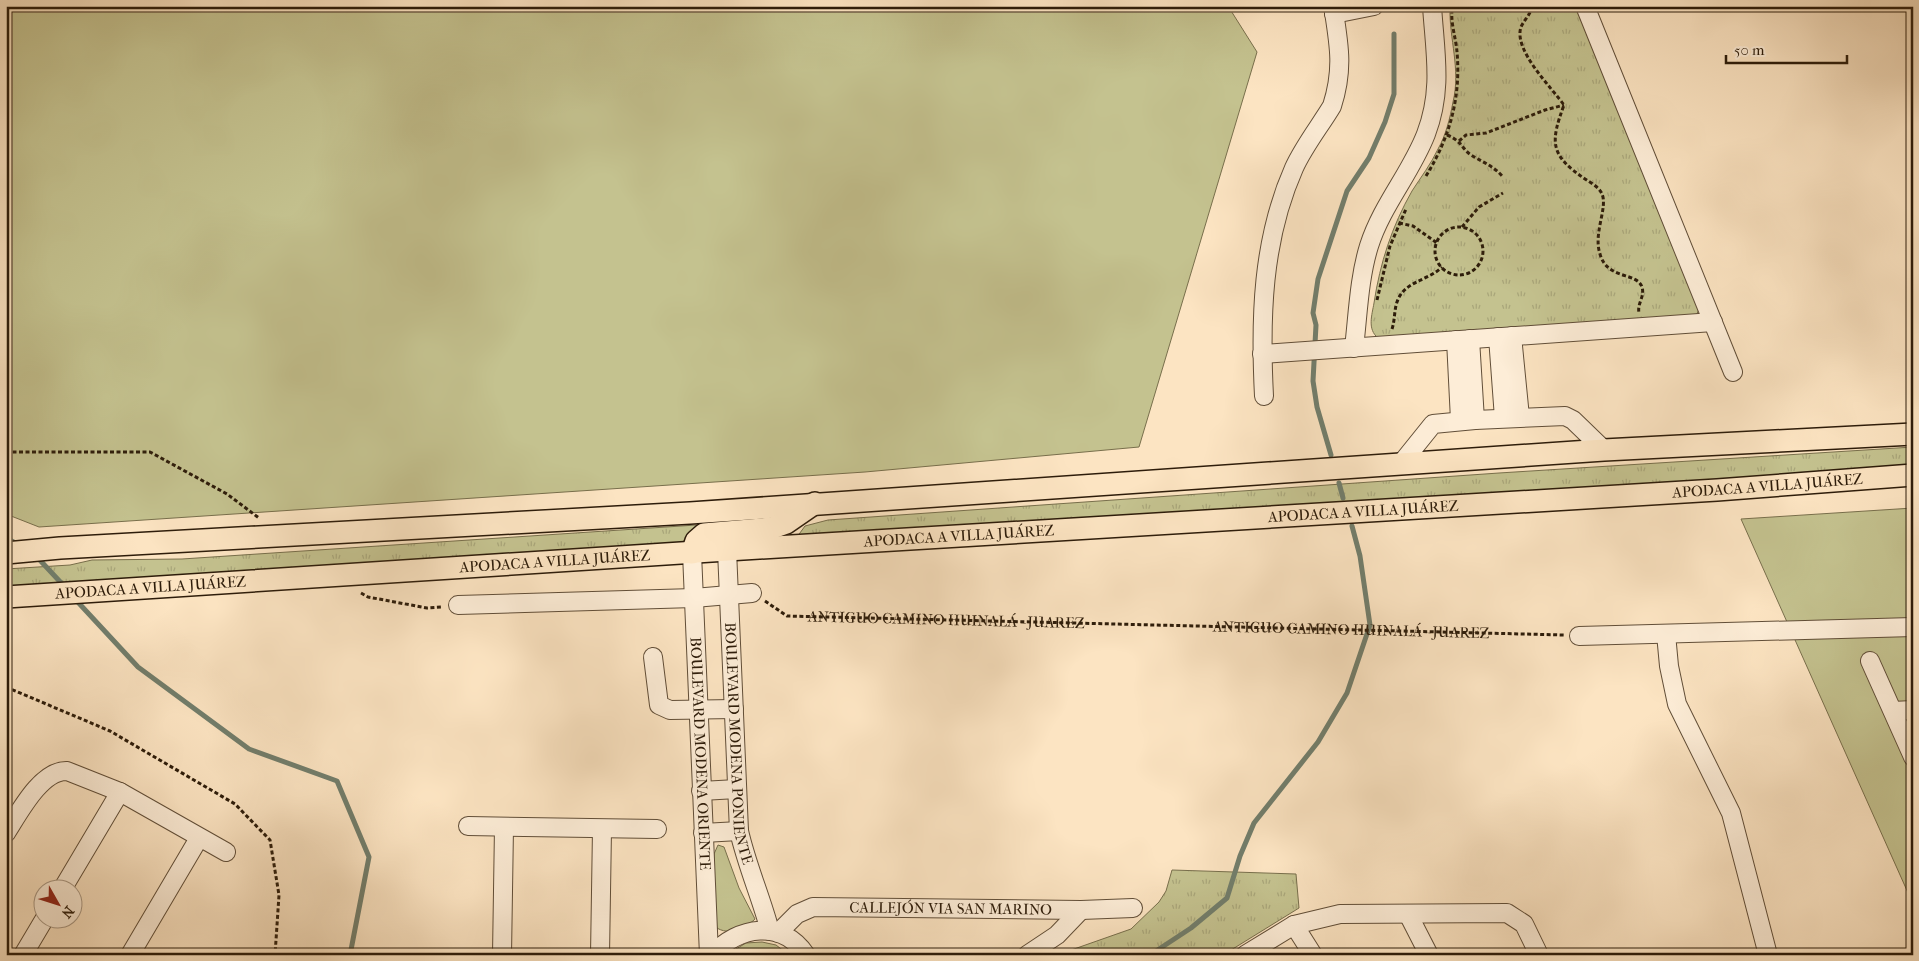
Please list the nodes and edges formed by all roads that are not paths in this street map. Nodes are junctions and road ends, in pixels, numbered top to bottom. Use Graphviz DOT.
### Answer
graph roads {
  1 [pos="1374,6"];
  2 [pos="1432,6"];
  3 [pos="1585,6"];
  4 [pos="1333,10"];
  5 [pos="1713,322"];
  6 [pos="1505,337"];
  7 [pos="1463,340"];
  8 [pos="1354,348"];
  9 [pos="1262,354"];
  10 [pos="1733,372"];
  11 [pos="1264,396"];
  12 [pos="1512,417"];
  13 [pos="1467,420"];
  14 [pos="1913,434"];
  15 [pos="1604,450"];
  16 [pos="1400,465"];
  17 [pos="1913,475"];
  18 [pos="815,503"];
  19 [pos="726,550"];
  20 [pos="6,553"];
  21 [pos="692,553"];
  22 [pos="752,593"];
  23 [pos="729,595"];
  24 [pos="6,597"];
  25 [pos="694,598"];
  26 [pos="458,606"];
  27 [pos="1913,627"];
  28 [pos="1666,634"];
  29 [pos="1579,636"];
  30 [pos="653,657"];
  31 [pos="1870,661"];
  32 [pos="734,709"];
  33 [pos="698,710"];
  34 [pos="1913,710"];
  35 [pos="1893,712"];
  36 [pos="1913,757"];
  37 [pos="737,789"];
  38 [pos="701,791"];
  39 [pos="120,792"];
  40 [pos="468,826"];
  41 [pos="504,827"];
  42 [pos="657,829"];
  43 [pos="602,830"];
  44 [pos="738,831"];
  45 [pos="6,833"];
  46 [pos="704,833"];
  47 [pos="199,838"];
  48 [pos="226,852"];
  49 [pos="69,878"];
  50 [pos="1133,908"];
  51 [pos="1081,910"];
  52 [pos="1408,914"];
  53 [pos="1294,925"];
  54 [pos="39,928"];
  55 [pos="774,932"];
  56 [pos="23,955"];
  57 [pos="130,955"];
  58 [pos="502,955"];
  59 [pos="600,955"];
  60 [pos="711,955"];
  61 [pos="806,955"];
  62 [pos="1027,955"];
  63 [pos="1245,955"];
  64 [pos="1313,955"];
  65 [pos="1429,955"];
  66 [pos="1539,955"];
  67 [pos="1768,955"];
  1 -- 4 [label="street"];
  2 -- 8 [label="street"];
  3 -- 5 [label="street"];
  4 -- 9 [label="street"];
  5 -- 6 [label="street"];
  5 -- 10 [label="street"];
  6 -- 7 [label="street"];
  6 -- 12 [label="street"];
  7 -- 8 [label="street"];
  7 -- 13 [label="street"];
  8 -- 9 [label="street"];
  9 -- 11 [label="street"];
  12 -- 13 [label="street"];
  12 -- 15 [label="street"];
  13 -- 16 [label="street"];
  14 -- 15 [label="main road"];
  15 -- 16 [label="main road"];
  16 -- 18 [label="main road"];
  17 -- 19 [label="main road, APODACA A VILLA JUÁREZ"];
  18 -- 20 [label="main road"];
  18 -- 21 [label="main road"];
  19 -- 21 [label="main road, APODACA A VILLA JUÁREZ"];
  19 -- 23 [label="street, BOULEVARD MODENA PONIENTE"];
  21 -- 24 [label="main road, APODACA A VILLA JUÁREZ"];
  21 -- 25 [label="street, BOULEVARD MODENA ORIENTE"];
  22 -- 23 [label="street"];
  23 -- 25 [label="street"];
  23 -- 32 [label="street, BOULEVARD MODENA PONIENTE"];
  25 -- 26 [label="street"];
  25 -- 33 [label="street, BOULEVARD MODENA ORIENTE"];
  27 -- 28 [label="street"];
  28 -- 29 [label="street"];
  28 -- 67 [label="street"];
  30 -- 33 [label="street"];
  31 -- 35 [label="street"];
  32 -- 33 [label="street"];
  32 -- 37 [label="street, BOULEVARD MODENA PONIENTE"];
  33 -- 38 [label="street, BOULEVARD MODENA ORIENTE"];
  34 -- 35 [label="street"];
  35 -- 36 [label="street"];
  37 -- 38 [label="street"];
  37 -- 44 [label="street, BOULEVARD MODENA PONIENTE"];
  38 -- 46 [label="street, BOULEVARD MODENA ORIENTE"];
  39 -- 45 [label="street"];
  39 -- 47 [label="street"];
  39 -- 49 [label="street"];
  40 -- 41 [label="street"];
  41 -- 43 [label="street"];
  41 -- 58 [label="street"];
  42 -- 43 [label="street"];
  43 -- 59 [label="street"];
  44 -- 46 [label="street"];
  44 -- 55 [label="street, BOULEVARD MODENA PONIENTE"];
  46 -- 60 [label="street, BOULEVARD MODENA ORIENTE"];
  47 -- 48 [label="street"];
  47 -- 57 [label="street"];
  50 -- 51 [label="street, CALLEJÓN VIA SAN MARINO"];
  51 -- 55 [label="street, CALLEJÓN VIA SAN MARINO"];
  51 -- 62 [label="street"];
  52 -- 53 [label="street"];
  52 -- 65 [label="street"];
  52 -- 66 [label="street"];
  53 -- 63 [label="street"];
  53 -- 64 [label="street"];
  54 -- 56 [label="street"];
  55 -- 60 [label="street"];
  55 -- 61 [label="street"];
}
